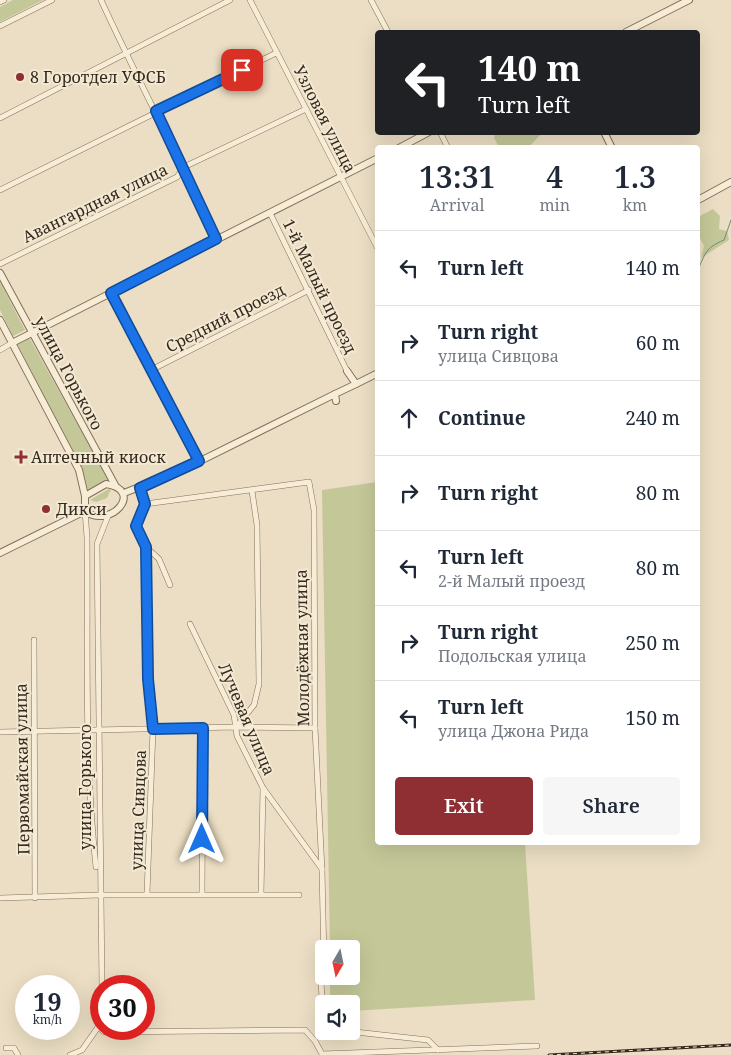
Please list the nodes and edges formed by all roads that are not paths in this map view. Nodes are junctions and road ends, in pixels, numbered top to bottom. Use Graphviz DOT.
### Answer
graph roads {
  1 [pos="4,0"];
  2 [pos="52,0"];
  3 [pos="101,0"];
  4 [pos="230,0"];
  5 [pos="250,0"];
  6 [pos="371,0"];
  7 [pos="689,0"];
  8 [pos="0,2"];
  9 [pos="0,26"];
  10 [pos="387,30"];
  11 [pos="630,30"];
  12 [pos="125,52"];
  13 [pos="276,53"];
  14 [pos="306,109"];
  15 [pos="156,111"];
  16 [pos="0,118"];
  17 [pos="423,135"];
  18 [pos="405,145"];
  19 [pos="375,160"];
  20 [pos="184,168"];
  21 [pos="341,177"];
  22 [pos="731,182"];
  23 [pos="0,190"];
  24 [pos="700,199"];
  25 [pos="270,212"];
  26 [pos="216,239"];
  27 [pos="375,244"];
  28 [pos="0,264"];
  29 [pos="0,273"];
  30 [pos="309,290"];
  31 [pos="111,293"];
  32 [pos="0,320"];
  33 [pos="32,333"];
  34 [pos="12,343"];
  35 [pos="0,350"];
  36 [pos="153,369"];
  37 [pos="347,371"];
  38 [pos="375,374"];
  39 [pos="356,384"];
  40 [pos="199,461"];
  41 [pos="115,485"];
  42 [pos="140,488"];
  43 [pos="252,491"];
  44 [pos="124,493"];
  45 [pos="85,496"];
  46 [pos="145,504"];
  47 [pos="85,511"];
  48 [pos="108,516"];
  49 [pos="146,547"];
  50 [pos="0,553"];
  51 [pos="170,585"];
  52 [pos="190,624"];
  53 [pos="34,640"];
  54 [pos="236,727"];
  55 [pos="203,728"];
  56 [pos="315,728"];
  57 [pos="98,729"];
  58 [pos="153,729"];
  59 [pos="88,730"];
  60 [pos="34,731"];
  61 [pos="0,732"];
  62 [pos="263,788"];
  63 [pos="322,870"];
  64 [pos="147,894"];
  65 [pos="202,894"];
  66 [pos="261,894"];
  67 [pos="99,895"];
  68 [pos="299,895"];
  69 [pos="0,898"];
  70 [pos="35,898"];
  71 [pos="102,975"];
  72 [pos="322,995"];
  73 [pos="155,1031"];
  74 [pos="360,1033"];
  75 [pos="90,1039"];
  76 [pos="537,1046"];
  77 [pos="6,1048"];
  78 [pos="438,1050"];
  79 [pos="18,1055"];
  80 [pos="70,1055"];
  1 -- 8 [label="street"];
  2 -- 9 [label="street"];
  3 -- 12 [label="street"];
  4 -- 12 [label="street"];
  5 -- 13 [label="street, Узловая улица"];
  6 -- 10 [label="street"];
  7 -- 11 [label="street"];
  12 -- 15 [label="street"];
  12 -- 16 [label="street"];
  13 -- 14 [label="street, Узловая улица"];
  13 -- 15 [label="street"];
  14 -- 20 [label="street, Авангардная улица"];
  14 -- 21 [label="street, Узловая улица"];
  15 -- 20 [label="street"];
  15 -- 23 [label="street"];
  17 -- 18 [label="street"];
  19 -- 21 [label="street"];
  20 -- 26 [label="street"];
  20 -- 28 [label="street, Авангардная улица"];
  21 -- 25 [label="street"];
  21 -- 27 [label="street, Узловая улица"];
  22 -- 24 [label="street"];
  25 -- 26 [label="street"];
  25 -- 30 [label="street, 1-й Малый проезд"];
  26 -- 31 [label="street"];
  29 -- 33 [label="street, улица Горького"];
  30 -- 36 [label="street, Средний проезд"];
  30 -- 37 [label="street, 1-й Малый проезд"];
  31 -- 33 [label="street"];
  31 -- 36 [label="street"];
  32 -- 34 [label="street"];
  33 -- 34 [label="street"];
  33 -- 41 [label="street, улица Горького"];
  34 -- 35 [label="street"];
  34 -- 45 [label="street"];
  36 -- 40 [label="street"];
  37 -- 39 [label="street"];
  38 -- 39 [label="street"];
  39 -- 40 [label="street"];
  40 -- 42 [label="street"];
  41 -- 44 [label="street"];
  41 -- 45 [label="street"];
  42 -- 44 [label="street"];
  42 -- 46 [label="street"];
  43 -- 46 [label="street"];
  43 -- 54 [label="street"];
  43 -- 56 [label="street, Молодёжная улица"];
  44 -- 48 [label="street"];
  45 -- 47 [label="street"];
  46 -- 49 [label="street"];
  47 -- 48 [label="street"];
  47 -- 50 [label="street"];
  47 -- 59 [label="street, улица Горького"];
  48 -- 57 [label="street, улица Горького"];
  49 -- 51 [label="street"];
  49 -- 58 [label="street, улица Сивцова"];
  52 -- 54 [label="street, Лучевая улица"];
  53 -- 60 [label="street, Первомайская улица"];
  54 -- 55 [label="street"];
  54 -- 56 [label="street"];
  54 -- 62 [label="street, Лучевая улица"];
  55 -- 58 [label="street"];
  55 -- 65 [label="street"];
  56 -- 63 [label="street, Молодёжная улица"];
  57 -- 58 [label="street"];
  57 -- 59 [label="street"];
  57 -- 67 [label="street, улица Горького"];
  58 -- 64 [label="street, улица Сивцова"];
  59 -- 60 [label="street"];
  59 -- 67 [label="street, улица Горького"];
  60 -- 61 [label="street"];
  60 -- 70 [label="street, Первомайская улица"];
  62 -- 63 [label="street, Лучевая улица"];
  62 -- 66 [label="street"];
  63 -- 72 [label="street, Молодёжная улица"];
  64 -- 65 [label="street"];
  64 -- 67 [label="street"];
  65 -- 66 [label="street"];
  66 -- 68 [label="street"];
  67 -- 70 [label="street"];
  67 -- 71 [label="street"];
  69 -- 70 [label="street"];
  73 -- 78 [label="street"];
  74 -- 78 [label="street"];
  75 -- 80 [label="street"];
  76 -- 78 [label="street"];
  77 -- 79 [label="street"];
}
